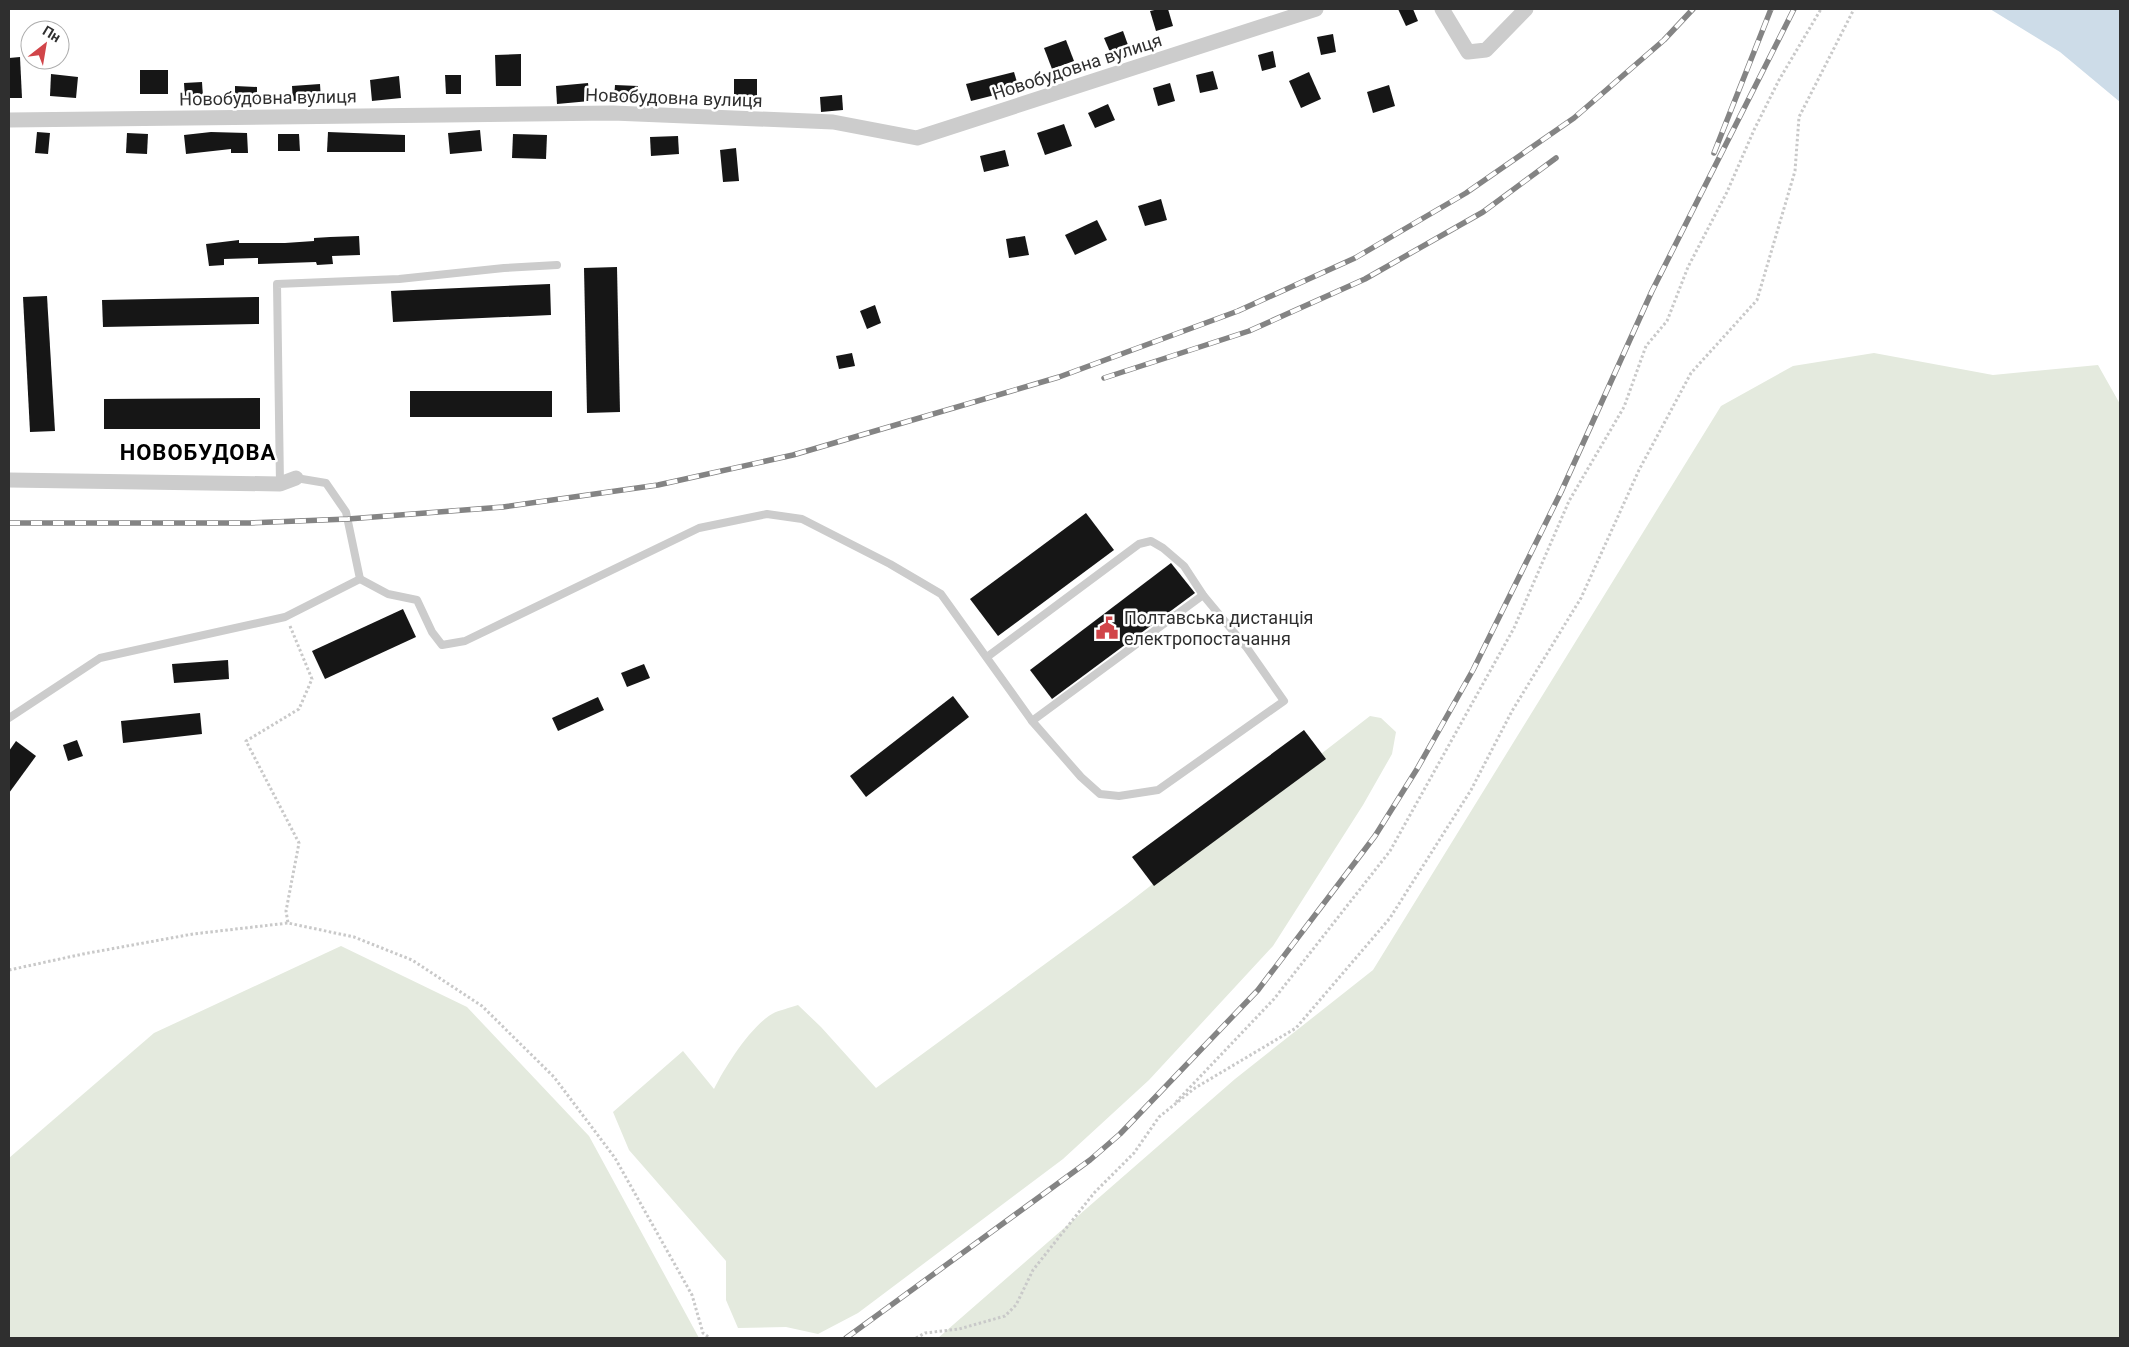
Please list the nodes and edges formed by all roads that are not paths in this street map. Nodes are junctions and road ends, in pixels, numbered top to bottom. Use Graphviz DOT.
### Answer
graph roads {
  1 [pos="1316,9"];
  2 [pos="1442,9"];
  3 [pos="1526,9"];
  4 [pos="9,120"];
  5 [pos="557,265"];
  6 [pos="296,478"];
  7 [pos="9,480"];
  8 [pos="280,484"];
  9 [pos="360,579"];
  10 [pos="1203,595"];
  11 [pos="987,657"];
  12 [pos="9,718"];
  13 [pos="1032,721"];
  1 -- 4 [label="street, Новобудовна вулиця"];
  2 -- 3 [label="street"];
  5 -- 8 [label="lane"];
  6 -- 8 [label="street"];
  6 -- 9 [label="lane"];
  7 -- 8 [label="street"];
  9 -- 11 [label="lane"];
  9 -- 12 [label="lane"];
  10 -- 11 [label="lane"];
  10 -- 13 [label="lane"];
  10 -- 13 [label="lane"];
  11 -- 13 [label="lane"];
}
